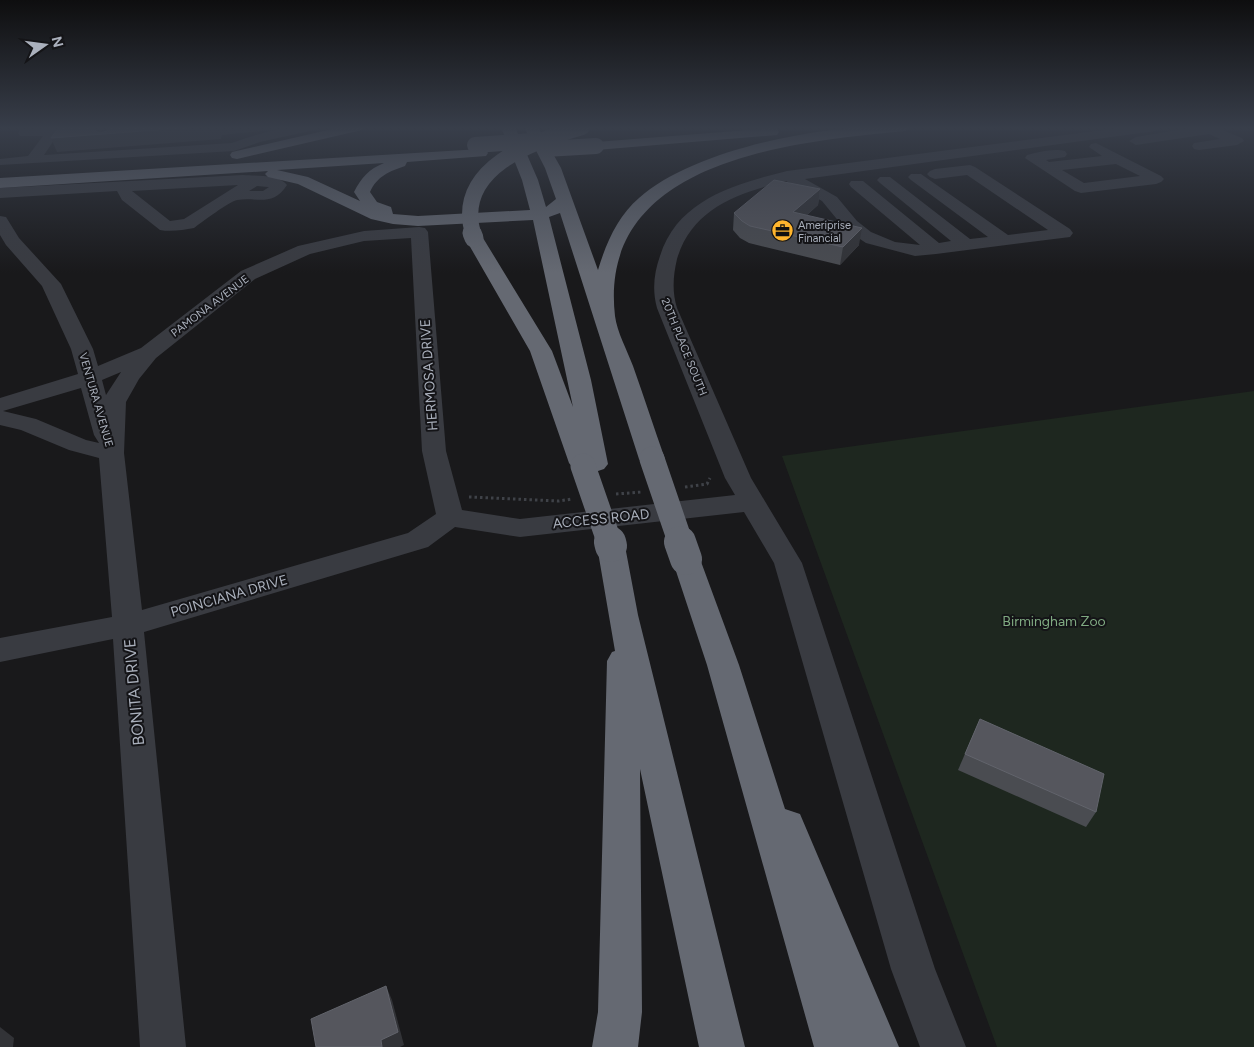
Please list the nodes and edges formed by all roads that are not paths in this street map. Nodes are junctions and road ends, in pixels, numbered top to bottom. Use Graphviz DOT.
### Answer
graph roads {
  1 [pos="85,176"];
  2 [pos="281,176"];
  3 [pos="372,176"];
  4 [pos="487,176"];
  5 [pos="528,176"];
  6 [pos="556,176"];
  7 [pos="682,176"];
  8 [pos="787,176"];
  9 [pos="916,176"];
  10 [pos="948,176"];
  11 [pos="979,176"];
  12 [pos="1060,176"];
  13 [pos="1081,176"];
  14 [pos="1149,176"];
  15 [pos="1064,178"];
  16 [pos="256,180"];
  17 [pos="530,180"];
  18 [pos="885,180"];
  19 [pos="0,183"];
  20 [pos="857,184"];
  21 [pos="122,187"];
  22 [pos="814,189"];
  23 [pos="966,189"];
  24 [pos="0,193"];
  25 [pos="234,195"];
  26 [pos="564,200"];
  27 [pos="540,215"];
  28 [pos="0,221"];
  29 [pos="1012,221"];
  30 [pos="419,232"];
  31 [pos="1035,236"];
  32 [pos="1004,240"];
  33 [pos="6,243"];
  34 [pos="967,245"];
  35 [pos="936,248"];
  36 [pos="605,316"];
  37 [pos="82,349"];
  38 [pos="148,353"];
  39 [pos="89,378"];
  40 [pos="0,405"];
  41 [pos="0,418"];
  42 [pos="111,453"];
  43 [pos="589,465"];
  44 [pos="753,502"];
  45 [pos="448,510"];
  46 [pos="624,615"];
  47 [pos="128,625"];
  48 [pos="0,650"];
  49 [pos="723,665"];
  50 [pos="163,1047"];
  51 [pos="615,1047"];
  52 [pos="722,1047"];
  53 [pos="837,1047"];
  54 [pos="876,1047"];
  55 [pos="943,1047"];
  1 -- 19 [label="highway"];
  2 -- 27 [label="highway"];
  3 -- 17 [label="highway"];
  4 -- 43 [label="highway, bridge"];
  5 -- 17 [label="highway"];
  6 -- 26 [label="highway"];
  7 -- 36 [label="highway"];
  8 -- 22 [label="street"];
  8 -- 44 [label="street, 20TH PLACE SOUTH"];
  9 -- 18 [label="street"];
  9 -- 32 [label="street"];
  10 -- 23 [label="street"];
  11 -- 31 [label="street"];
  12 -- 15 [label="street"];
  13 -- 15 [label="street"];
  14 -- 15 [label="street"];
  16 -- 21 [label="street"];
  16 -- 25 [label="street"];
  16 -- 25 [label="street"];
  17 -- 27 [label="highway"];
  18 -- 20 [label="street"];
  18 -- 34 [label="street"];
  20 -- 22 [label="street"];
  20 -- 35 [label="street"];
  21 -- 24 [label="street"];
  21 -- 25 [label="street"];
  22 -- 35 [label="street"];
  26 -- 27 [label="highway"];
  26 -- 36 [label="highway"];
  27 -- 43 [label="highway"];
  28 -- 33 [label="street, VENTURA AVENUE"];
  29 -- 31 [label="street"];
  30 -- 38 [label="street, PAMONA AVENUE"];
  30 -- 45 [label="street, HERMOSA DRIVE"];
  31 -- 32 [label="street"];
  32 -- 34 [label="street"];
  33 -- 37 [label="street, VENTURA AVENUE"];
  34 -- 35 [label="street"];
  36 -- 49 [label="highway, bridge"];
  37 -- 38 [label="street"];
  37 -- 39 [label="street, VENTURA AVENUE"];
  38 -- 39 [label="street, PAMONA AVENUE"];
  38 -- 42 [label="street, PAMONA AVENUE"];
  39 -- 40 [label="street"];
  39 -- 42 [label="street, VENTURA AVENUE"];
  41 -- 42 [label="street"];
  42 -- 47 [label="street, BONITA DRIVE"];
  43 -- 46 [label="highway, bridge"];
  44 -- 45 [label="street, ACCESS ROAD"];
  44 -- 55 [label="street, 20TH PLACE SOUTH"];
  45 -- 47 [label="street, POINCIANA DRIVE"];
  46 -- 51 [label="highway"];
  46 -- 52 [label="highway"];
  47 -- 48 [label="street, POINCIANA DRIVE"];
  47 -- 50 [label="street, BONITA DRIVE"];
  49 -- 53 [label="highway"];
  49 -- 54 [label="highway"];
}
